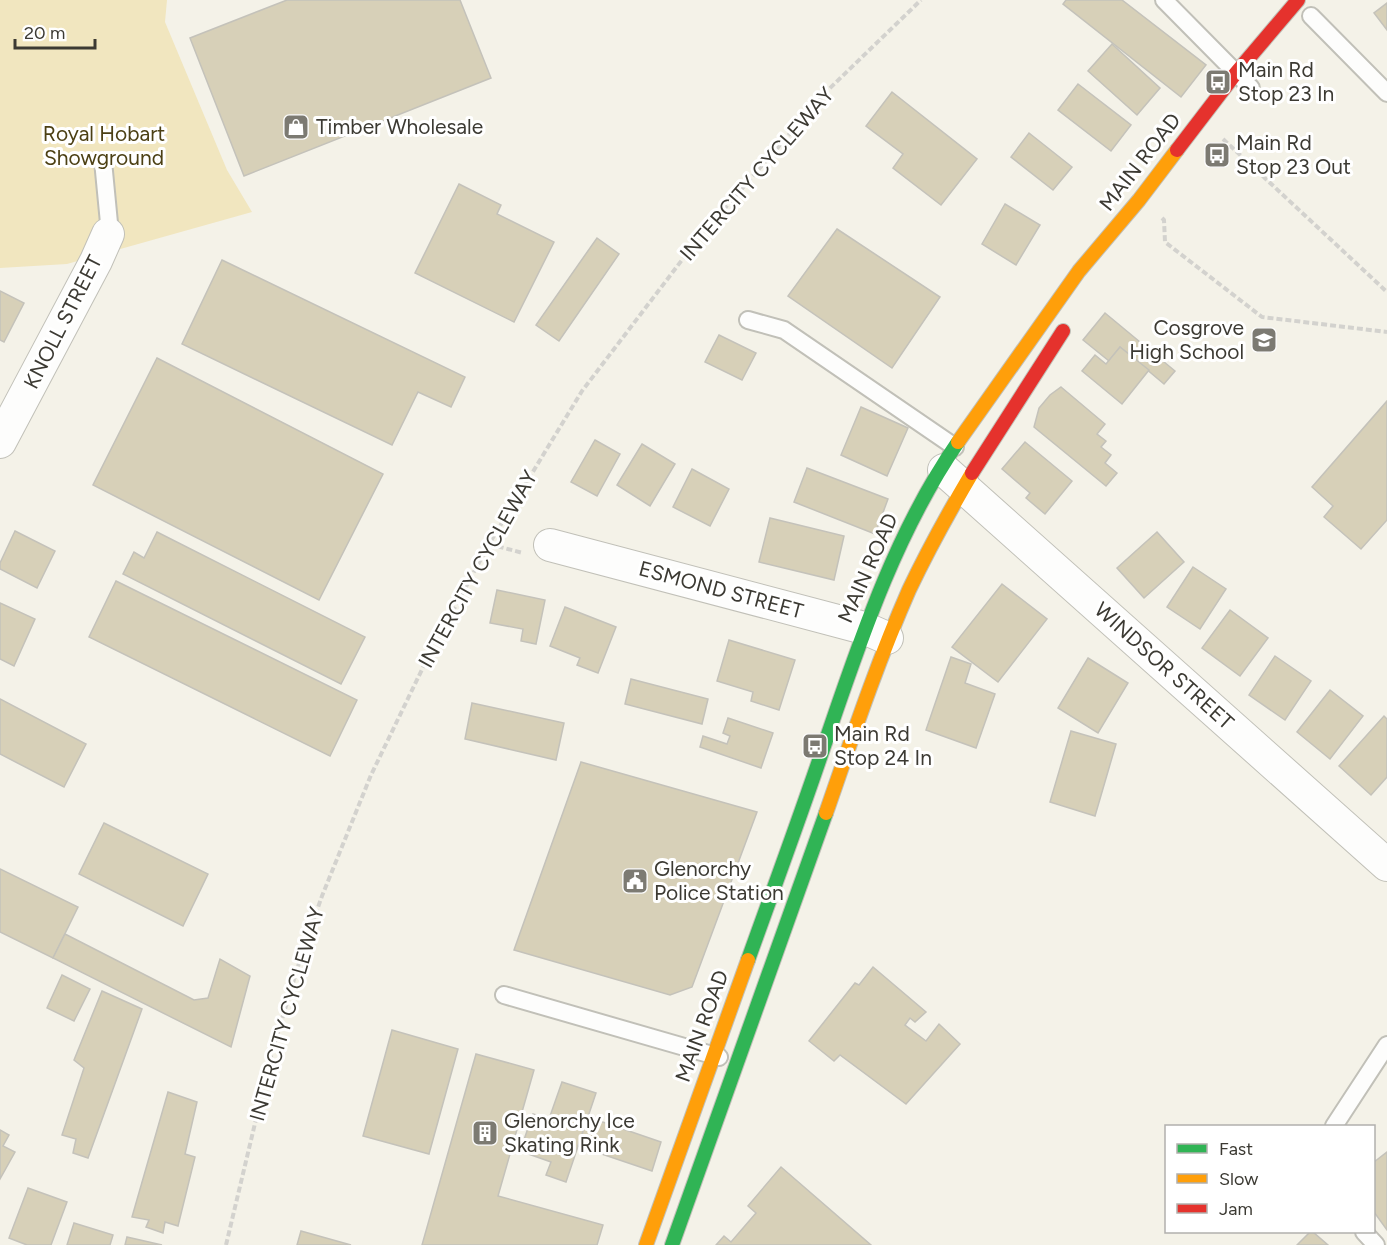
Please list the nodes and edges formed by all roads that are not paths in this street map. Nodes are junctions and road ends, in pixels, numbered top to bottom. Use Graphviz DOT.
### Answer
graph roads {
  1 [pos="1164,0"];
  2 [pos="1298,0"];
  3 [pos="1311,17"];
  4 [pos="1236,73"];
  5 [pos="1251,88"];
  6 [pos="1387,93"];
  7 [pos="103,161"];
  8 [pos="108,234"];
  9 [pos="1073,315"];
  10 [pos="748,320"];
  11 [pos="0,442"];
  12 [pos="953,467"];
  13 [pos="550,545"];
  14 [pos="877,634"];
  15 [pos="1387,865"];
  16 [pos="504,995"];
  17 [pos="1387,1045"];
  18 [pos="713,1055"];
  19 [pos="737,1061"];
  20 [pos="1335,1125"];
  21 [pos="1365,1233"];
  22 [pos="646,1245"];
  23 [pos="672,1245"];
  24 [pos="1376,1245"];
  1 -- 4 [label="lane"];
  2 -- 4 [label="main road, MAIN ROAD"];
  3 -- 6 [label="lane"];
  4 -- 5 [label="lane"];
  4 -- 12 [label="main road, MAIN ROAD"];
  7 -- 8 [label="lane"];
  8 -- 11 [label="street, KNOLL STREET"];
  9 -- 12 [label="main road, MAIN ROAD"];
  10 -- 12 [label="lane"];
  12 -- 14 [label="main road, MAIN ROAD"];
  12 -- 14 [label="main road, MAIN ROAD"];
  12 -- 15 [label="street, WINDSOR STREET"];
  13 -- 14 [label="street, ESMOND STREET"];
  14 -- 18 [label="main road, MAIN ROAD"];
  14 -- 19 [label="main road, MAIN ROAD"];
  16 -- 18 [label="lane"];
  17 -- 20 [label="lane"];
  18 -- 19 [label="lane"];
  18 -- 22 [label="main road, MAIN ROAD"];
  19 -- 23 [label="main road, MAIN ROAD"];
  21 -- 24 [label="lane"];
}
